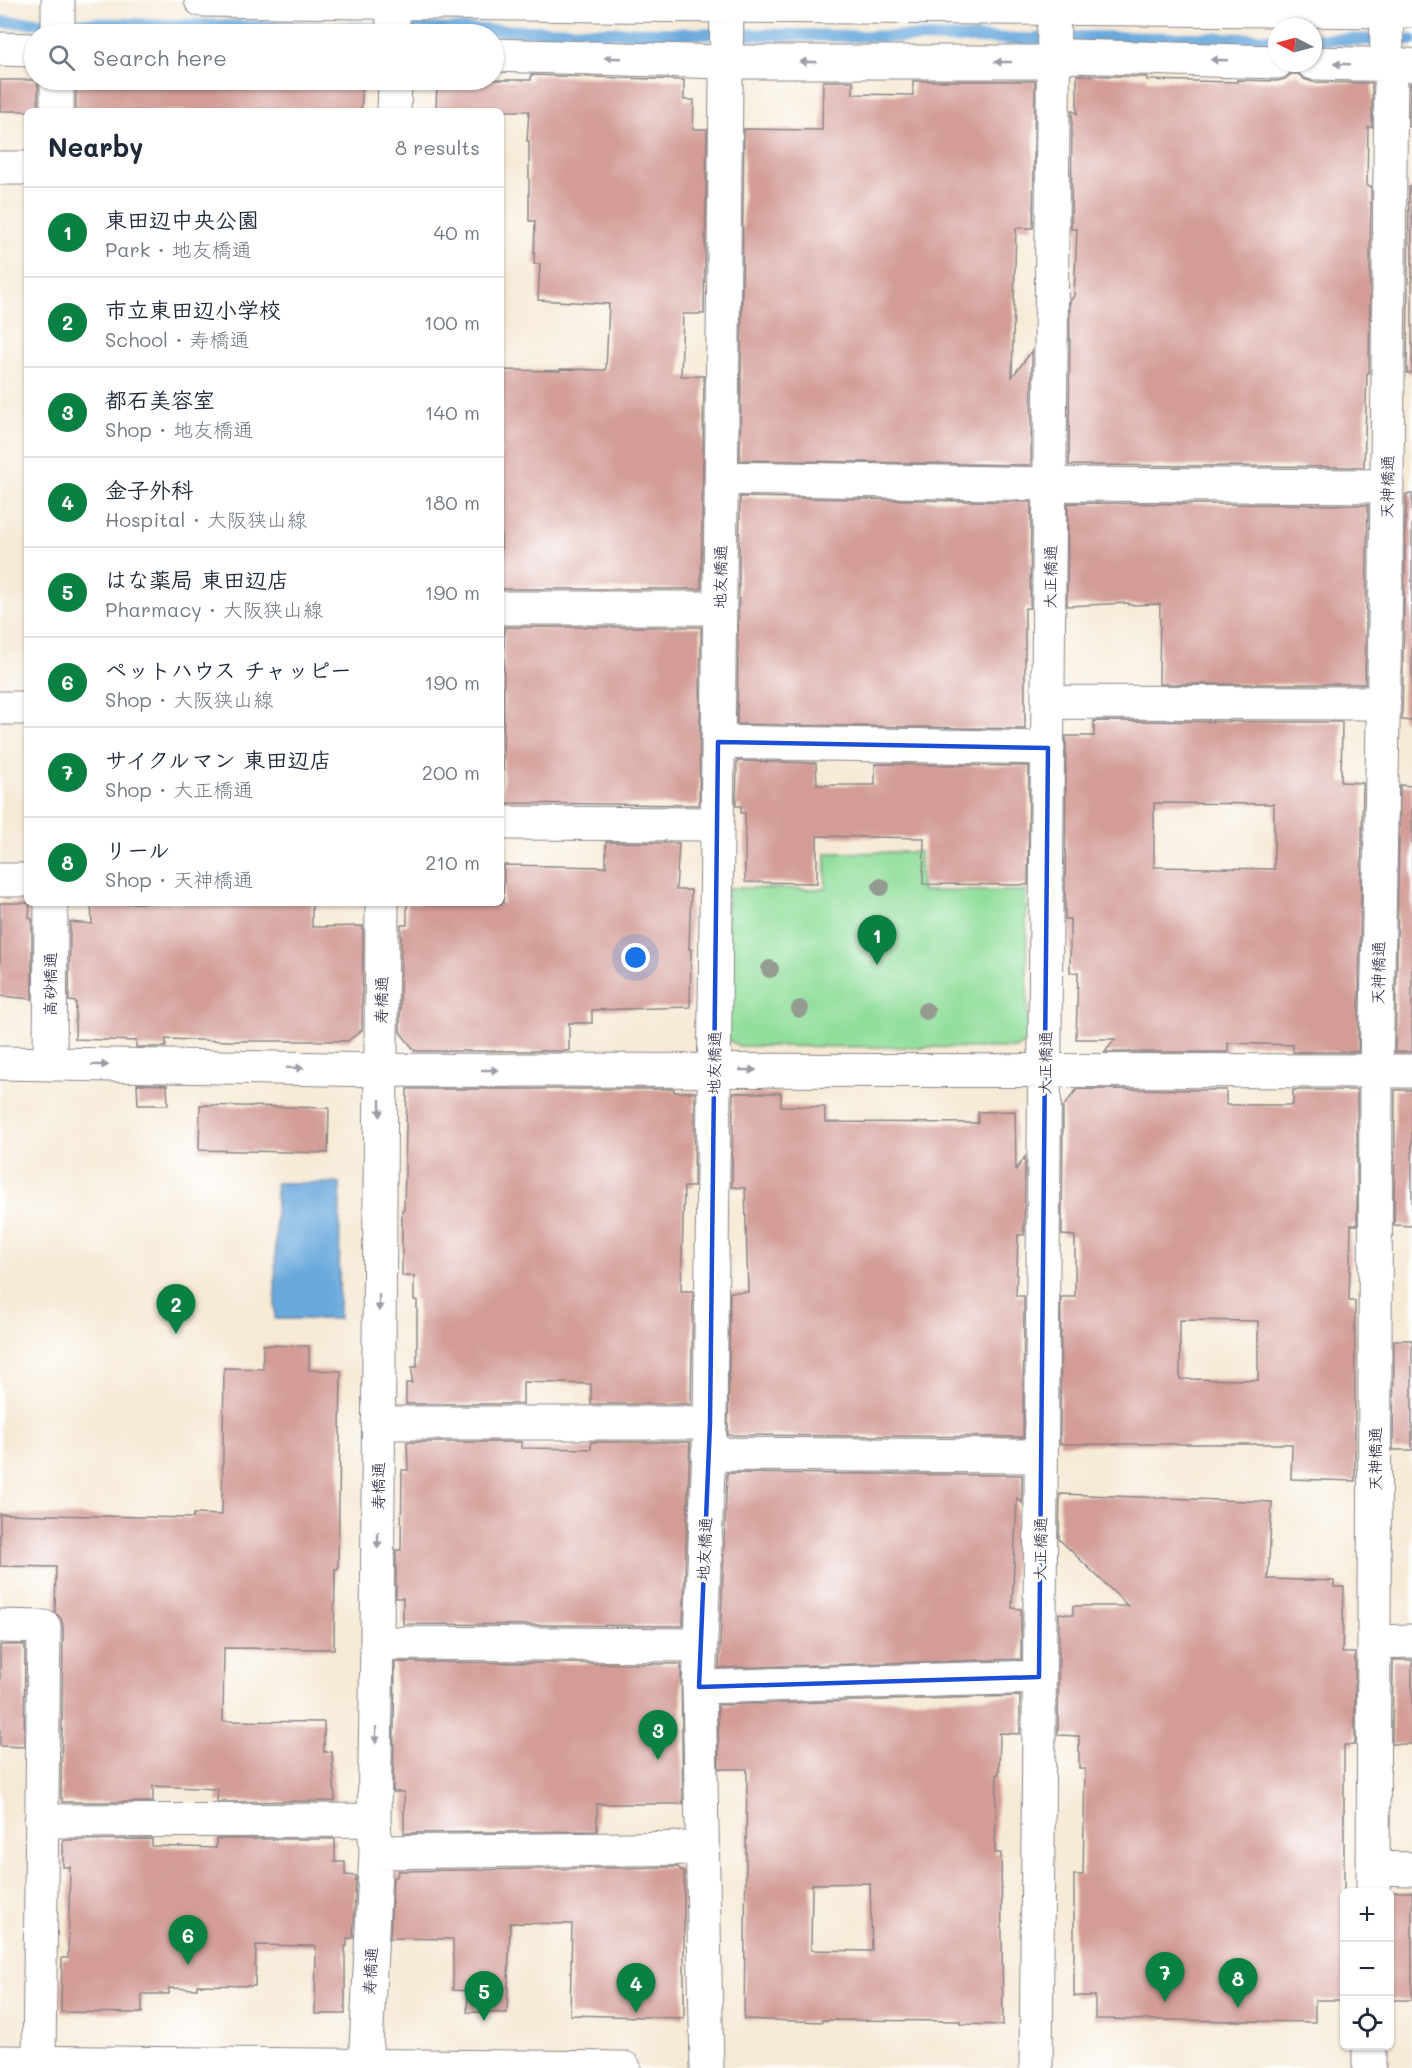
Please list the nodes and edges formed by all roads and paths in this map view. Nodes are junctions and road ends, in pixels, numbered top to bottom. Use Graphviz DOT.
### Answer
graph roads {
  1 [pos="201,0"];
  2 [pos="599,2"];
  3 [pos="727,5"];
  4 [pos="1392,10"];
  5 [pos="392,11"];
  6 [pos="1053,31"];
  7 [pos="0,49"];
  8 [pos="24,50"];
  9 [pos="504,55"];
  10 [pos="727,60"];
  11 [pos="1268,62"];
  12 [pos="1396,62"];
  13 [pos="1322,63"];
  14 [pos="57,90"];
  15 [pos="395,90"];
  16 [pos="57,108"];
  17 [pos="394,108"];
  18 [pos="0,168"];
  19 [pos="24,168"];
  20 [pos="722,478"];
  21 [pos="1051,484"];
  22 [pos="1387,486"];
  23 [pos="1399,574"];
  24 [pos="504,608"];
  25 [pos="720,608"];
  26 [pos="1049,702"];
  27 [pos="1384,703"];
  28 [pos="0,708"];
  29 [pos="24,708"];
  30 [pos="718,742"];
  31 [pos="1048,748"];
  32 [pos="504,823"];
  33 [pos="717,824"];
  34 [pos="0,880"];
  35 [pos="24,880"];
  36 [pos="51,906"];
  37 [pos="382,906"];
  38 [pos="0,1063"];
  39 [pos="50,1064"];
  40 [pos="380,1070"];
  41 [pos="714,1070"];
  42 [pos="1045,1070"];
  43 [pos="1376,1070"];
  44 [pos="1412,1071"];
  45 [pos="378,1423"];
  46 [pos="709,1439"];
  47 [pos="1041,1456"];
  48 [pos="0,1626"];
  49 [pos="1412,1641"];
  50 [pos="1375,1642"];
  51 [pos="377,1643"];
  52 [pos="700,1645"];
  53 [pos="1039,1677"];
  54 [pos="699,1687"];
  55 [pos="374,1820"];
  56 [pos="41,1821"];
  57 [pos="703,1848"];
  58 [pos="376,1852"];
  59 [pos="1412,1869"];
  60 [pos="1374,1880"];
  61 [pos="1370,2050"];
  62 [pos="0,2062"];
  63 [pos="39,2063"];
  64 [pos="365,2067"];
  65 [pos="624,2068"];
  66 [pos="707,2068"];
  67 [pos="1036,2068"];
  68 [pos="1369,2068"];
  1 -- 5 [label="street"];
  2 -- 3 [label="street"];
  2 -- 5 [label="street"];
  3 -- 6 [label="street"];
  3 -- 10 [label="street, 地友橋通"];
  4 -- 6 [label="street"];
  4 -- 12 [label="street, 天神橋通"];
  6 -- 10 [label="street, one-way"];
  11 -- 6 [label="street, one-way"];
  6 -- 21 [label="street, 大正橋通"];
  7 -- 8 [label="street"];
  10 -- 9 [label="street, one-way"];
  10 -- 20 [label="street, 地友橋通"];
  12 -- 13 [label="street, one-way"];
  12 -- 22 [label="street, 天神橋通"];
  14 -- 16 [label="street"];
  15 -- 17 [label="street"];
  18 -- 19 [label="street"];
  20 -- 21 [label="street"];
  20 -- 25 [label="street, 地友橋通"];
  21 -- 22 [label="street"];
  21 -- 26 [label="street, 大正橋通"];
  22 -- 23 [label="street, 天神橋通"];
  23 -- 27 [label="street, 天神橋通"];
  24 -- 25 [label="street"];
  25 -- 30 [label="street, 地友橋通"];
  26 -- 27 [label="street"];
  26 -- 31 [label="street, 大正橋通"];
  27 -- 43 [label="street, 天神橋通"];
  28 -- 29 [label="street"];
  30 -- 31 [label="street"];
  30 -- 33 [label="street, 地友橋通"];
  31 -- 42 [label="street, 大正橋通"];
  32 -- 33 [label="street"];
  33 -- 41 [label="street, 地友橋通"];
  34 -- 35 [label="street"];
  36 -- 39 [label="street, 高砂橋通"];
  37 -- 40 [label="street, 寿橋通"];
  38 -- 39 [label="street"];
  39 -- 40 [label="street, one-way"];
  40 -- 41 [label="street, one-way"];
  40 -- 45 [label="street, 寿橋通, one-way"];
  41 -- 42 [label="street, one-way"];
  41 -- 46 [label="street, 地友橋通"];
  42 -- 43 [label="street"];
  42 -- 47 [label="street, 大正橋通"];
  43 -- 44 [label="street"];
  43 -- 50 [label="street, 天神橋通"];
  45 -- 46 [label="street"];
  45 -- 51 [label="street, 寿橋通, one-way"];
  46 -- 47 [label="street"];
  46 -- 52 [label="street, 地友橋通"];
  47 -- 53 [label="street, 大正橋通"];
  48 -- 56 [label="street"];
  49 -- 50 [label="street"];
  50 -- 60 [label="street, 天神橋通"];
  51 -- 52 [label="street"];
  51 -- 55 [label="street, 寿橋通, one-way"];
  52 -- 54 [label="street, 地友橋通"];
  53 -- 54 [label="street"];
  53 -- 67 [label="street, 大正橋通"];
  54 -- 57 [label="street, 地友橋通"];
  55 -- 56 [label="street"];
  55 -- 58 [label="street, 寿橋通"];
  56 -- 63 [label="street"];
  57 -- 58 [label="street"];
  57 -- 66 [label="street, 地友橋通"];
  58 -- 64 [label="street, 寿橋通"];
  59 -- 60 [label="street"];
  61 -- 68 [label="street"];
  62 -- 63 [label="street"];
  63 -- 64 [label="street"];
  64 -- 65 [label="street"];
}
